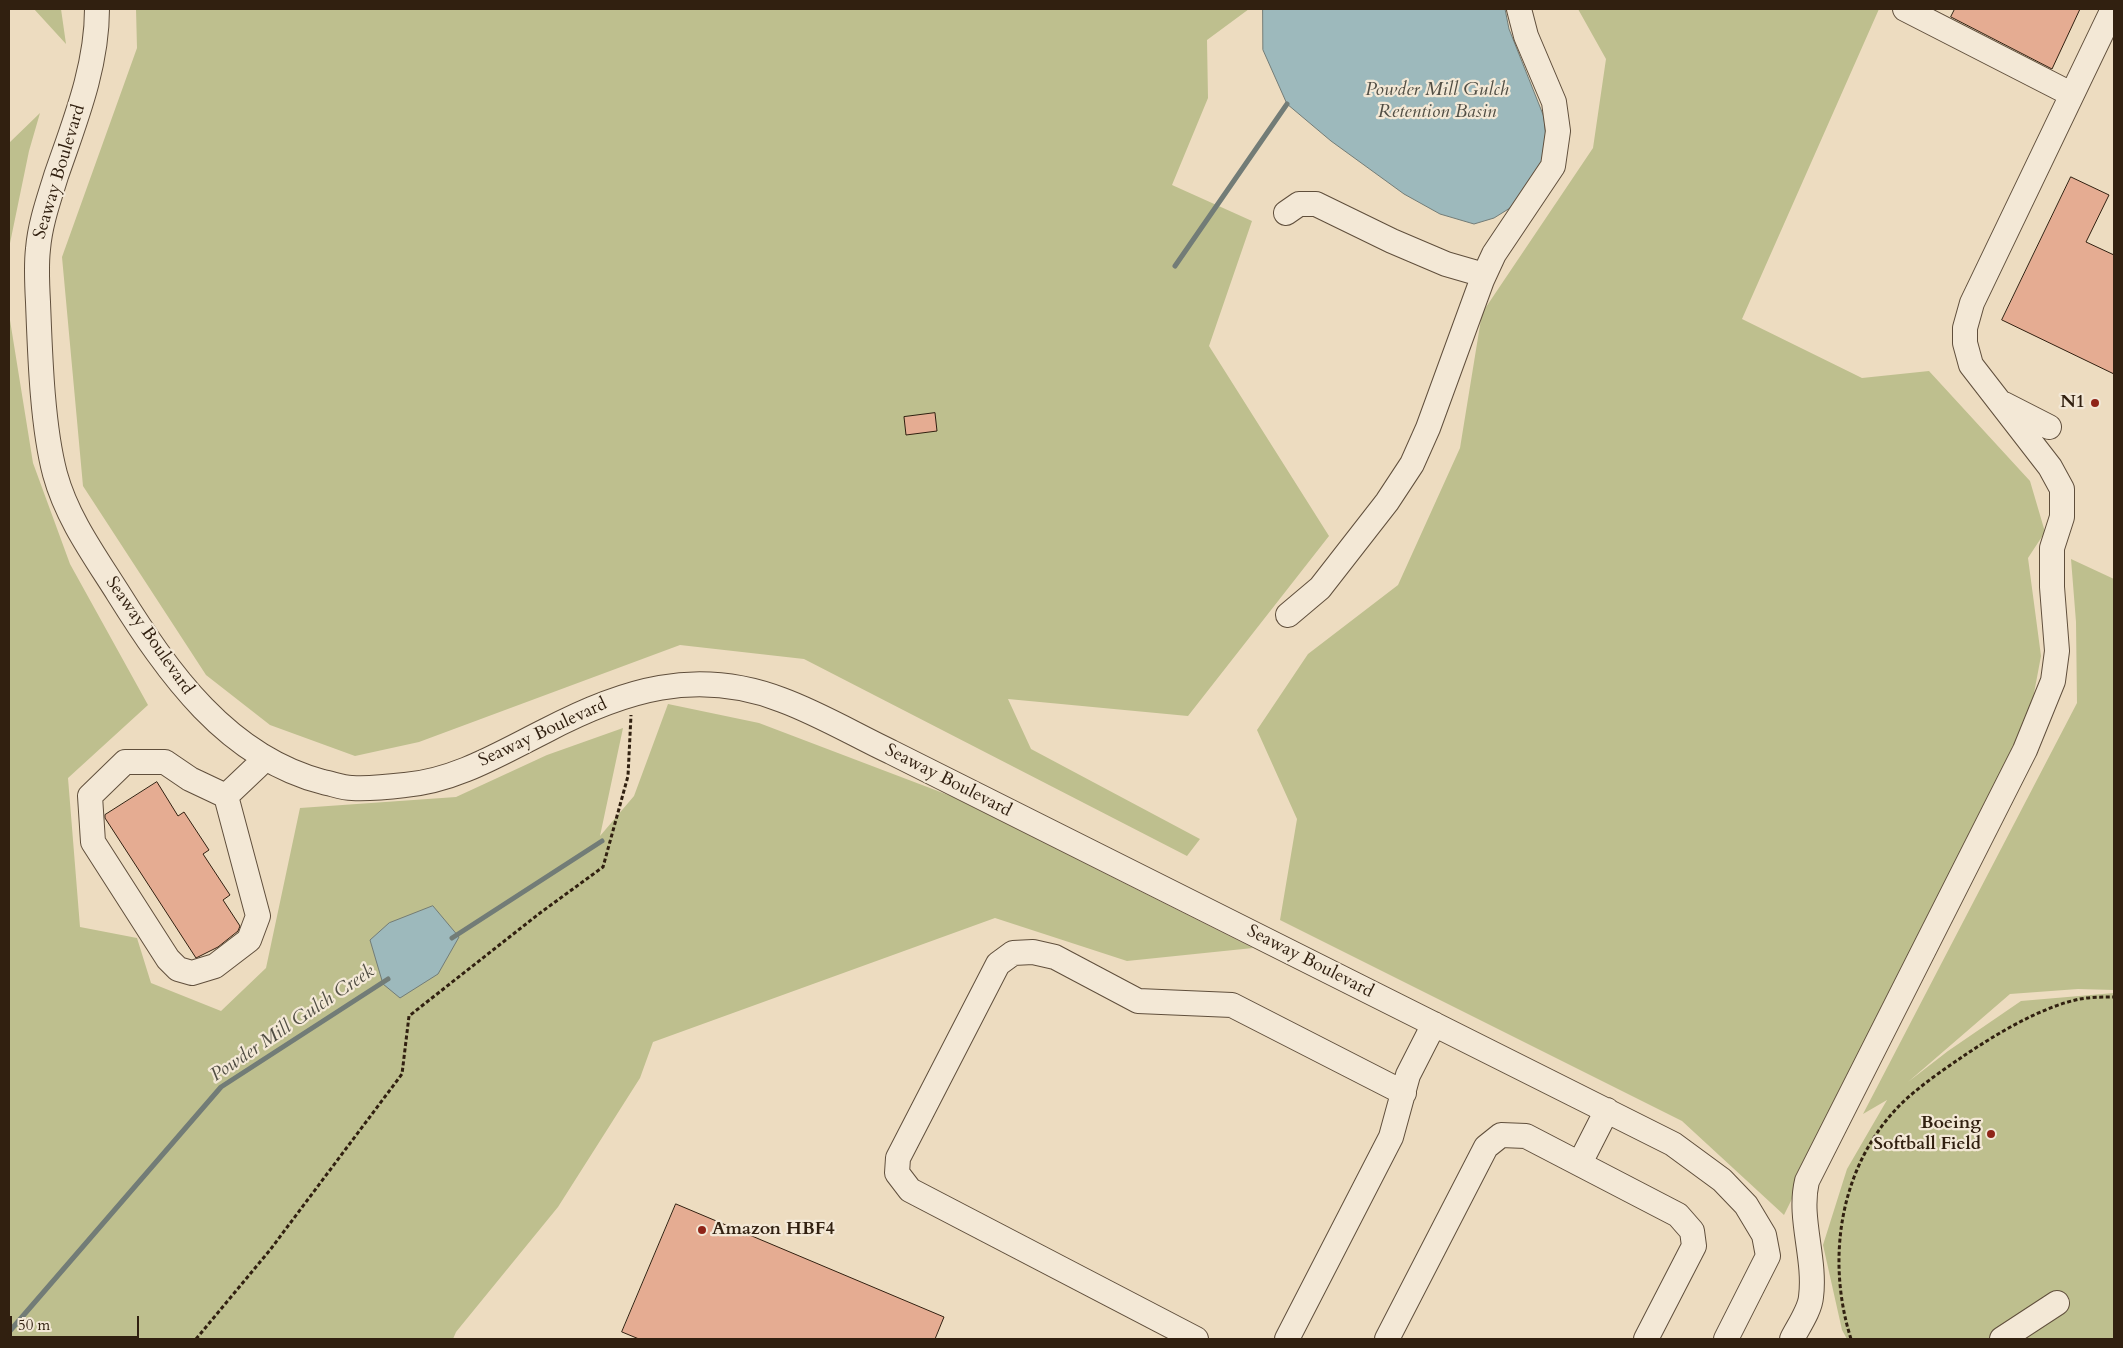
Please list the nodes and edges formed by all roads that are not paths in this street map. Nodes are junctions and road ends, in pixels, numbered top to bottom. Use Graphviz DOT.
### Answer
graph roads {
  1 [pos="97,9"];
  2 [pos="1520,9"];
  3 [pos="1905,9"];
  4 [pos="2113,9"];
  5 [pos="2071,94"];
  6 [pos="1286,213"];
  7 [pos="1489,264"];
  8 [pos="1998,401"];
  9 [pos="2049,427"];
  10 [pos="1288,615"];
  11 [pos="265,759"];
  12 [pos="226,796"];
  13 [pos="1434,1024"];
  14 [pos="1404,1093"];
  15 [pos="1607,1110"];
  16 [pos="1580,1163"];
  17 [pos="2057,1303"];
  18 [pos="1196,1339"];
  19 [pos="1287,1339"];
  20 [pos="1387,1339"];
  21 [pos="1646,1339"];
  22 [pos="1726,1339"];
  23 [pos="1792,1339"];
  24 [pos="2002,1339"];
  1 -- 11 [label="street, Seaway Boulevard"];
  2 -- 7 [label="street"];
  3 -- 5 [label="street"];
  4 -- 5 [label="street"];
  5 -- 8 [label="street"];
  6 -- 7 [label="street"];
  7 -- 10 [label="street"];
  8 -- 9 [label="street"];
  8 -- 23 [label="street"];
  11 -- 12 [label="street"];
  11 -- 13 [label="street, Seaway Boulevard"];
  12 -- 12 [label="street"];
  13 -- 14 [label="street"];
  13 -- 15 [label="street, Seaway Boulevard"];
  14 -- 18 [label="street"];
  14 -- 19 [label="street"];
  15 -- 16 [label="street"];
  15 -- 22 [label="street, Seaway Boulevard"];
  16 -- 20 [label="street"];
  16 -- 21 [label="street"];
  17 -- 24 [label="street"];
}
